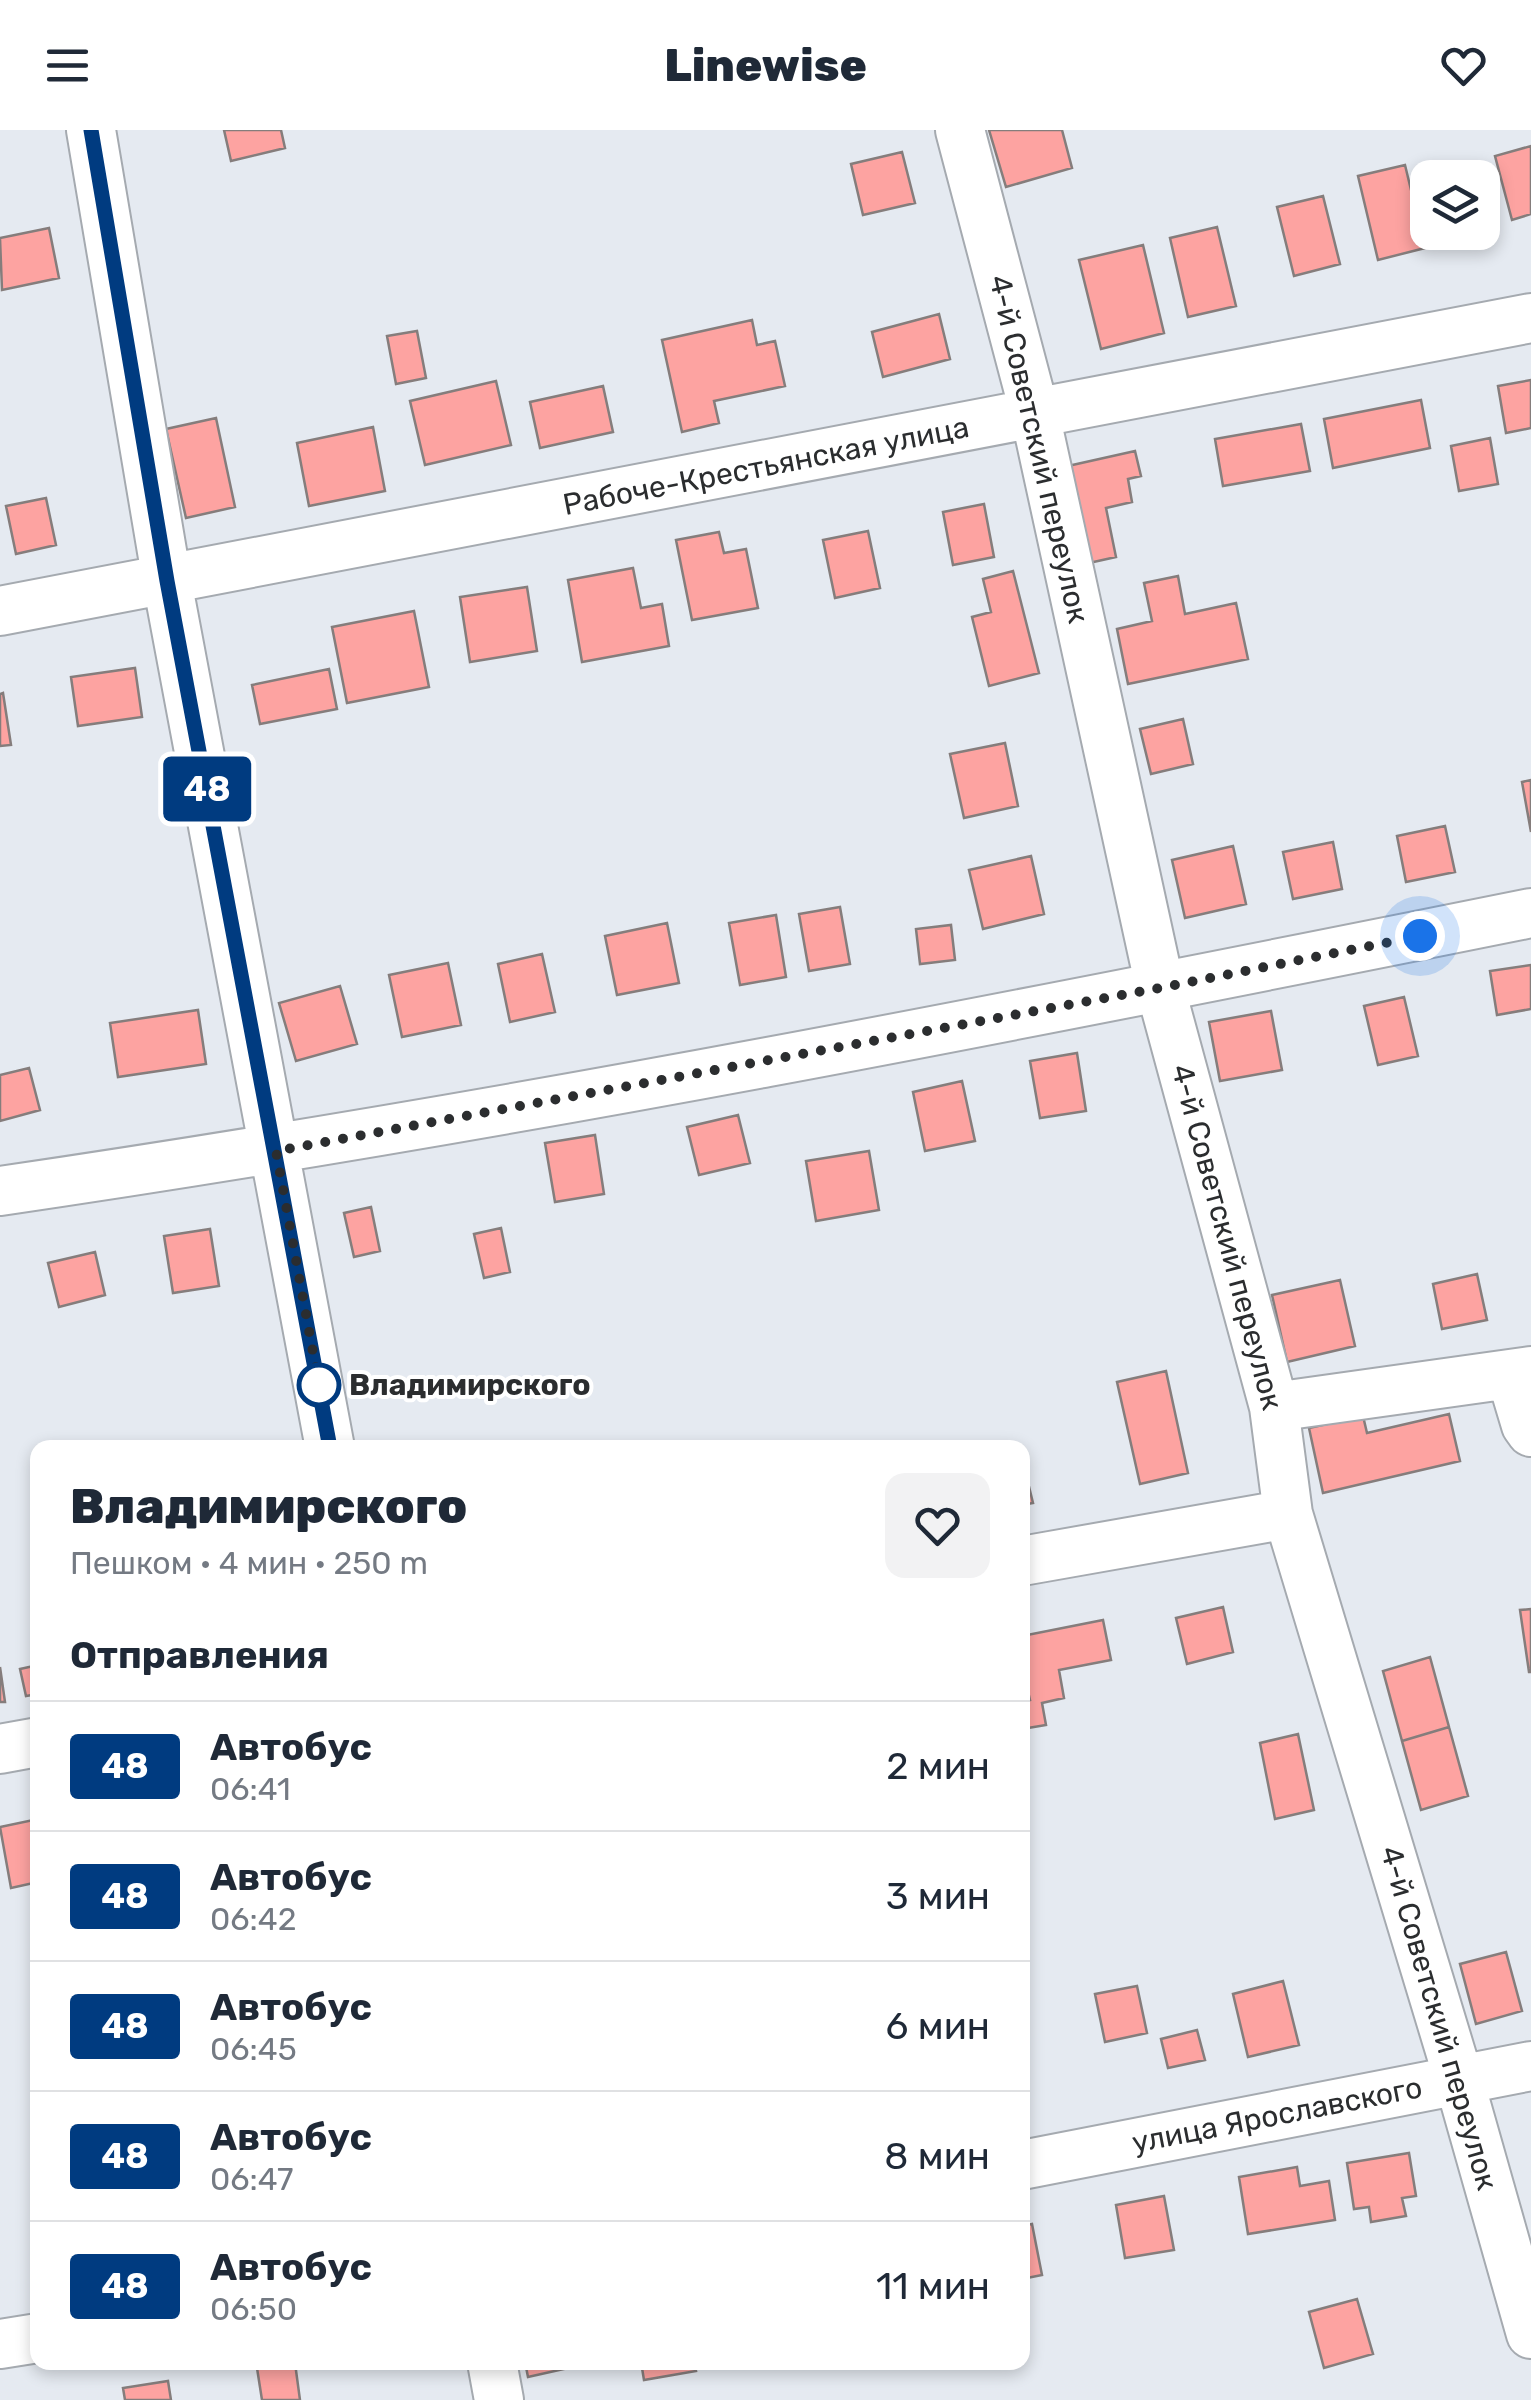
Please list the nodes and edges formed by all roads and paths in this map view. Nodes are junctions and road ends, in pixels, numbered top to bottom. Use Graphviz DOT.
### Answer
graph roads {
  1 [pos="91,130"];
  2 [pos="960,130"];
  3 [pos="1531,318"];
  4 [pos="1036,414"];
  5 [pos="167,581"];
  6 [pos="0,611"];
  7 [pos="1531,913"];
  8 [pos="1160,988"];
  9 [pos="276,1151"];
  10 [pos="0,1191"];
  11 [pos="1521,1373"];
  12 [pos="1274,1407"];
  13 [pos="1531,1432"];
  14 [pos="329,1440"];
  15 [pos="1288,1514"];
  16 [pos="1030,1560"];
  17 [pos="30,1744"];
  18 [pos="0,1750"];
  19 [pos="1531,2066"];
  20 [pos="1459,2080"];
  21 [pos="1030,2163"];
  22 [pos="1531,2334"];
  23 [pos="30,2339"];
  24 [pos="0,2344"];
  25 [pos="493,2370"];
  26 [pos="499,2400"];
  1 -- 5 [label="street"];
  2 -- 4 [label="street, 4-й Советский переулок"];
  3 -- 4 [label="street, Рабоче-Крестьянская улица"];
  4 -- 5 [label="street, Рабоче-Крестьянская улица"];
  4 -- 8 [label="street, 4-й Советский переулок"];
  5 -- 6 [label="street, Рабоче-Крестьянская улица"];
  5 -- 9 [label="street"];
  7 -- 8 [label="street"];
  8 -- 9 [label="street"];
  8 -- 12 [label="street, 4-й Советский переулок"];
  9 -- 10 [label="street"];
  9 -- 14 [label="street"];
  11 -- 12 [label="street"];
  11 -- 13 [label="street"];
  12 -- 15 [label="street, 4-й Советский переулок"];
  15 -- 16 [label="street"];
  15 -- 20 [label="street, 4-й Советский переулок"];
  17 -- 18 [label="street"];
  19 -- 20 [label="street, улица Ярославского"];
  20 -- 21 [label="street, улица Ярославского"];
  20 -- 22 [label="street, 4-й Советский переулок"];
  23 -- 24 [label="street"];
  25 -- 26 [label="street"];
}
